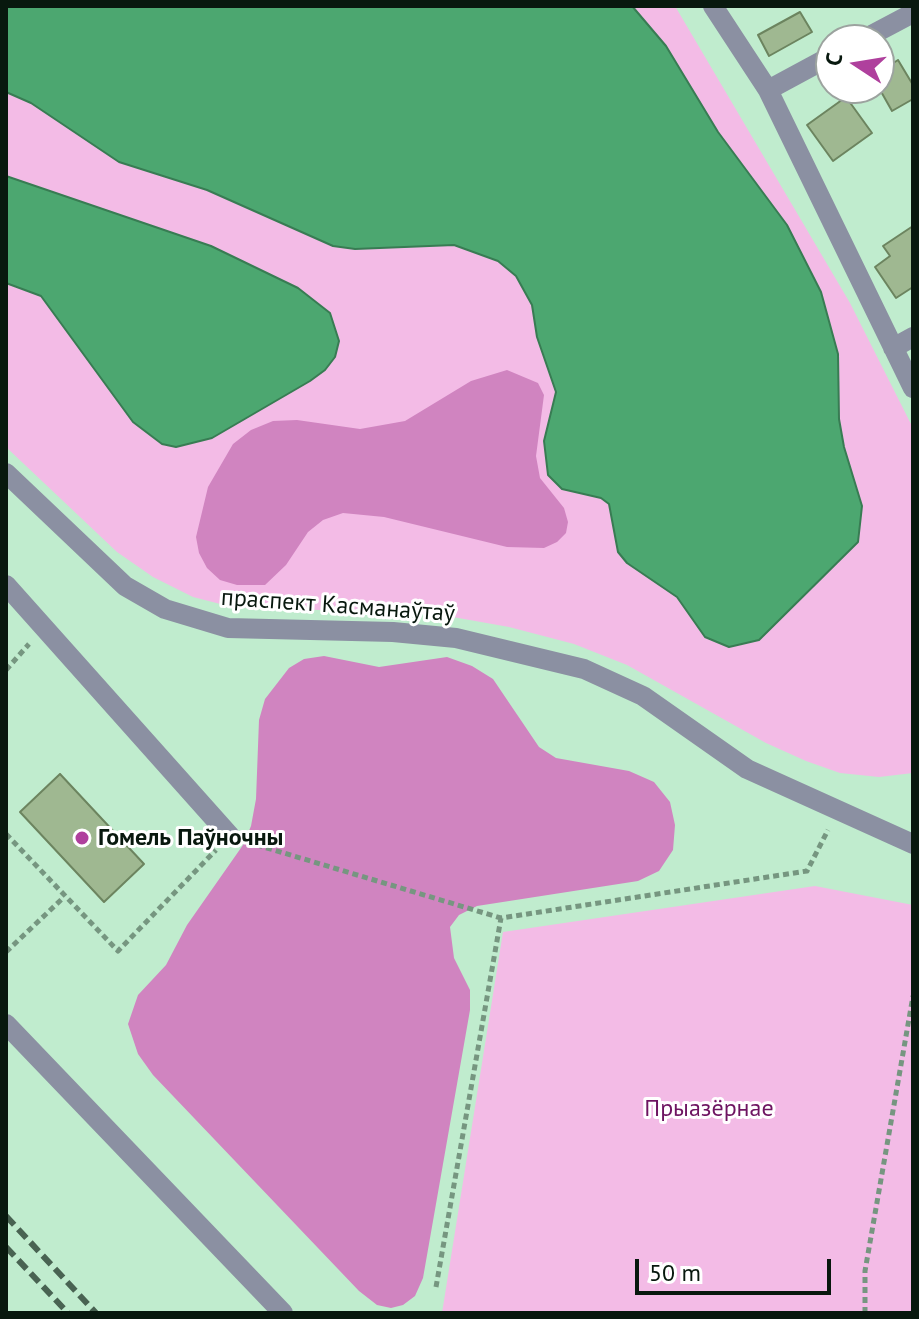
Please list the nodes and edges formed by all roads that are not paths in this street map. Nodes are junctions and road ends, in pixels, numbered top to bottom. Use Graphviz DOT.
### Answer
graph roads {
  1 [pos="713,6"];
  2 [pos="913,13"];
  3 [pos="892,24"];
  4 [pos="815,65"];
  5 [pos="768,90"];
  6 [pos="913,337"];
  7 [pos="893,348"];
  8 [pos="913,388"];
  9 [pos="6,473"];
  10 [pos="6,585"];
  11 [pos="230,836"];
  12 [pos="913,844"];
  13 [pos="6,1024"];
  14 [pos="283,1313"];
  1 -- 5 [label="street"];
  2 -- 3 [label="street"];
  4 -- 5 [label="street"];
  5 -- 7 [label="street"];
  6 -- 7 [label="street"];
  7 -- 8 [label="street"];
  9 -- 12 [label="street, праспект Касманаўтаў"];
  10 -- 11 [label="street"];
  13 -- 14 [label="street"];
}
